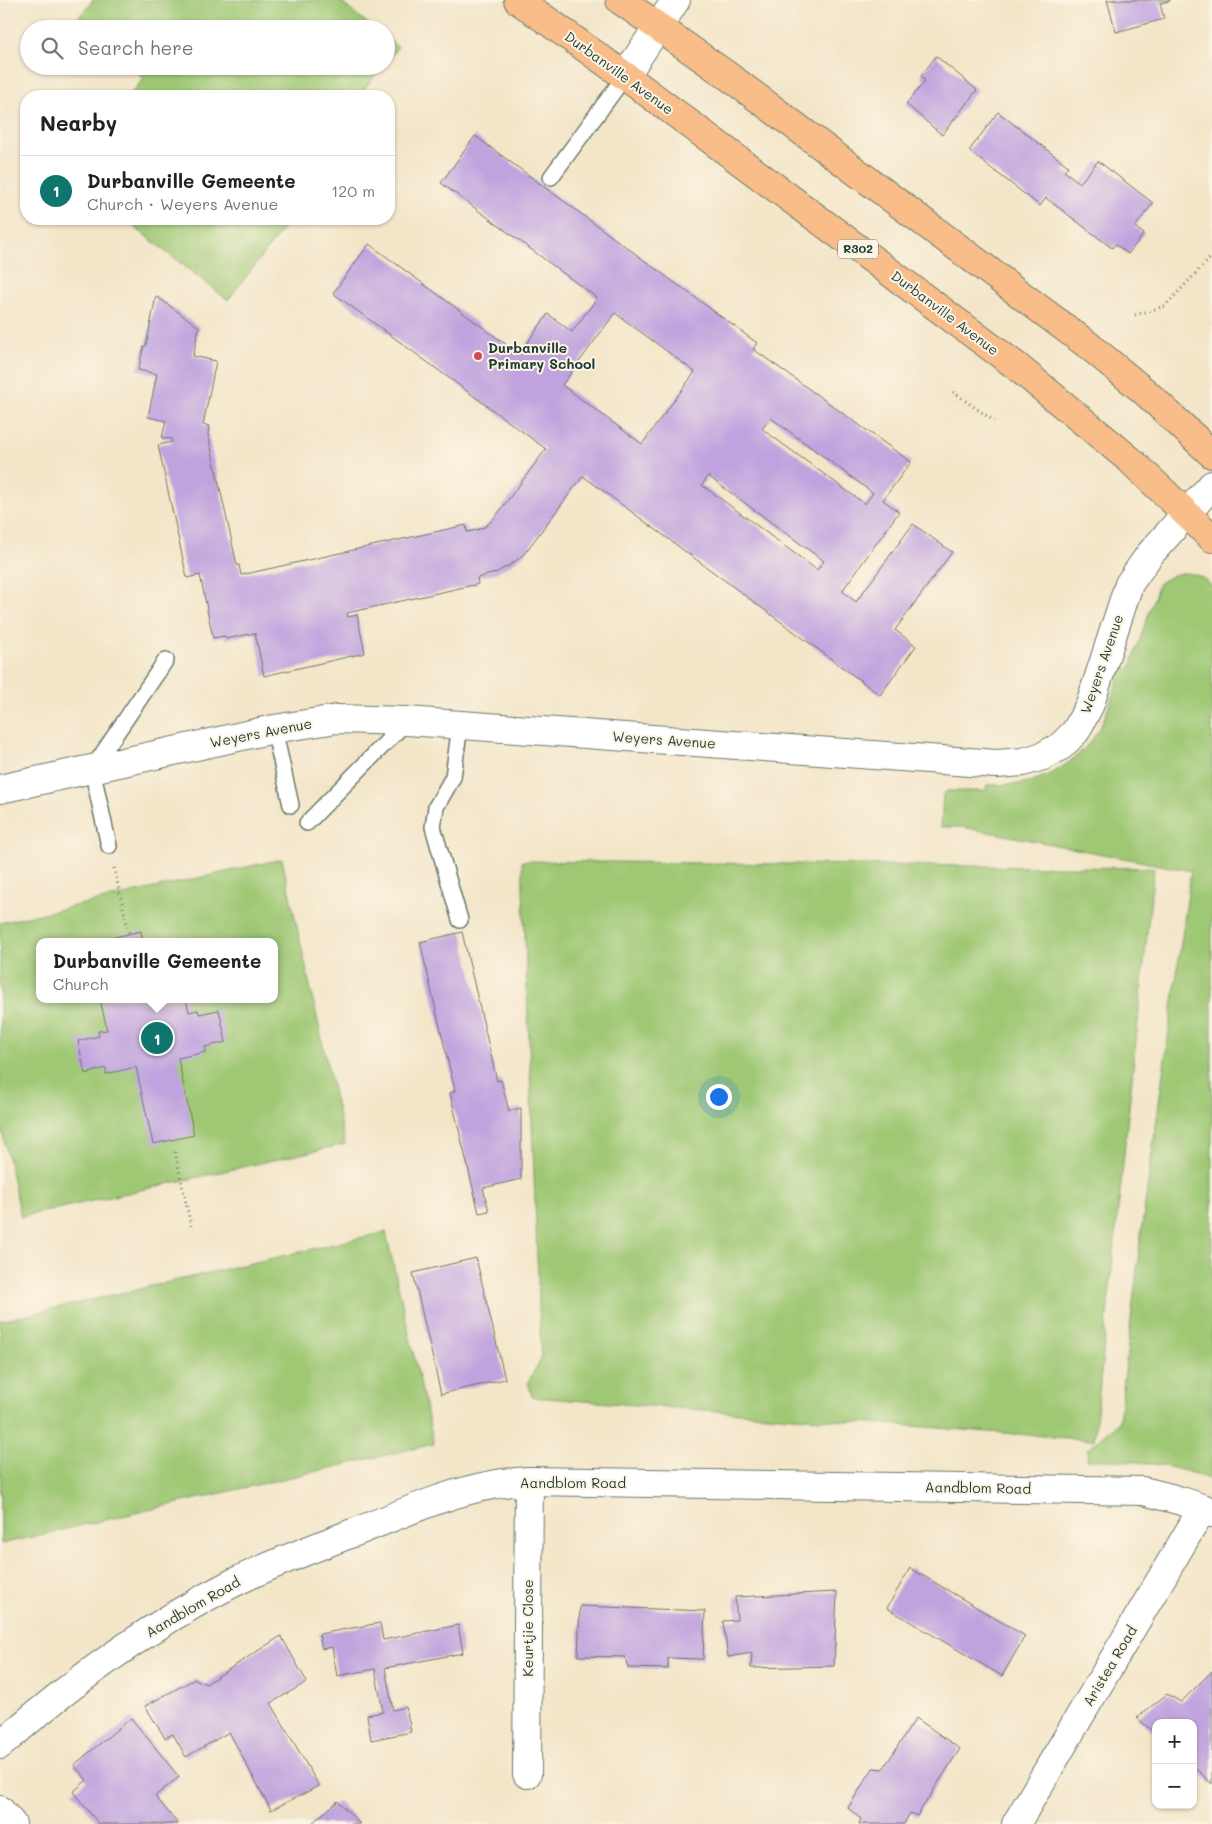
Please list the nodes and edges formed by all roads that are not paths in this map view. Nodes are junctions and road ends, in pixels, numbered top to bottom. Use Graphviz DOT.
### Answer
graph roads {
  1 [pos="518,0"];
  2 [pos="620,0"];
  3 [pos="676,0"];
  4 [pos="658,26"];
  5 [pos="625,76"];
  6 [pos="551,177"];
  7 [pos="1212,454"];
  8 [pos="1212,485"];
  9 [pos="1186,513"];
  10 [pos="1212,538"];
  11 [pos="166,660"];
  12 [pos="408,721"];
  13 [pos="460,725"];
  14 [pos="274,729"];
  15 [pos="92,769"];
  16 [pos="0,789"];
  17 [pos="291,806"];
  18 [pos="307,823"];
  19 [pos="109,846"];
  20 [pos="460,920"];
  21 [pos="529,1481"];
  22 [pos="1208,1511"];
  23 [pos="0,1745"];
  24 [pos="527,1774"];
  25 [pos="0,1810"];
  26 [pos="12,1824"];
  27 [pos="1016,1824"];
  1 -- 5 [label="main road, Durbanville Avenue / R302"];
  2 -- 4 [label="main road"];
  3 -- 4 [label="street"];
  4 -- 5 [label="street"];
  4 -- 7 [label="main road"];
  5 -- 6 [label="lane"];
  5 -- 9 [label="main road, Durbanville Avenue / R302"];
  8 -- 9 [label="street, Weyers Avenue"];
  9 -- 10 [label="main road, Durbanville Avenue / R302"];
  9 -- 13 [label="street, Weyers Avenue"];
  11 -- 15 [label="lane"];
  12 -- 13 [label="street, Weyers Avenue"];
  12 -- 14 [label="street, Weyers Avenue"];
  12 -- 18 [label="lane"];
  13 -- 20 [label="lane"];
  14 -- 15 [label="street, Weyers Avenue"];
  14 -- 17 [label="lane"];
  15 -- 16 [label="street, Weyers Avenue"];
  15 -- 19 [label="lane"];
  21 -- 22 [label="street, Aandblom Road"];
  21 -- 23 [label="street, Aandblom Road"];
  21 -- 24 [label="street, Keurtjie Close"];
  22 -- 27 [label="street, Aristea Road"];
  25 -- 26 [label="street"];
}
